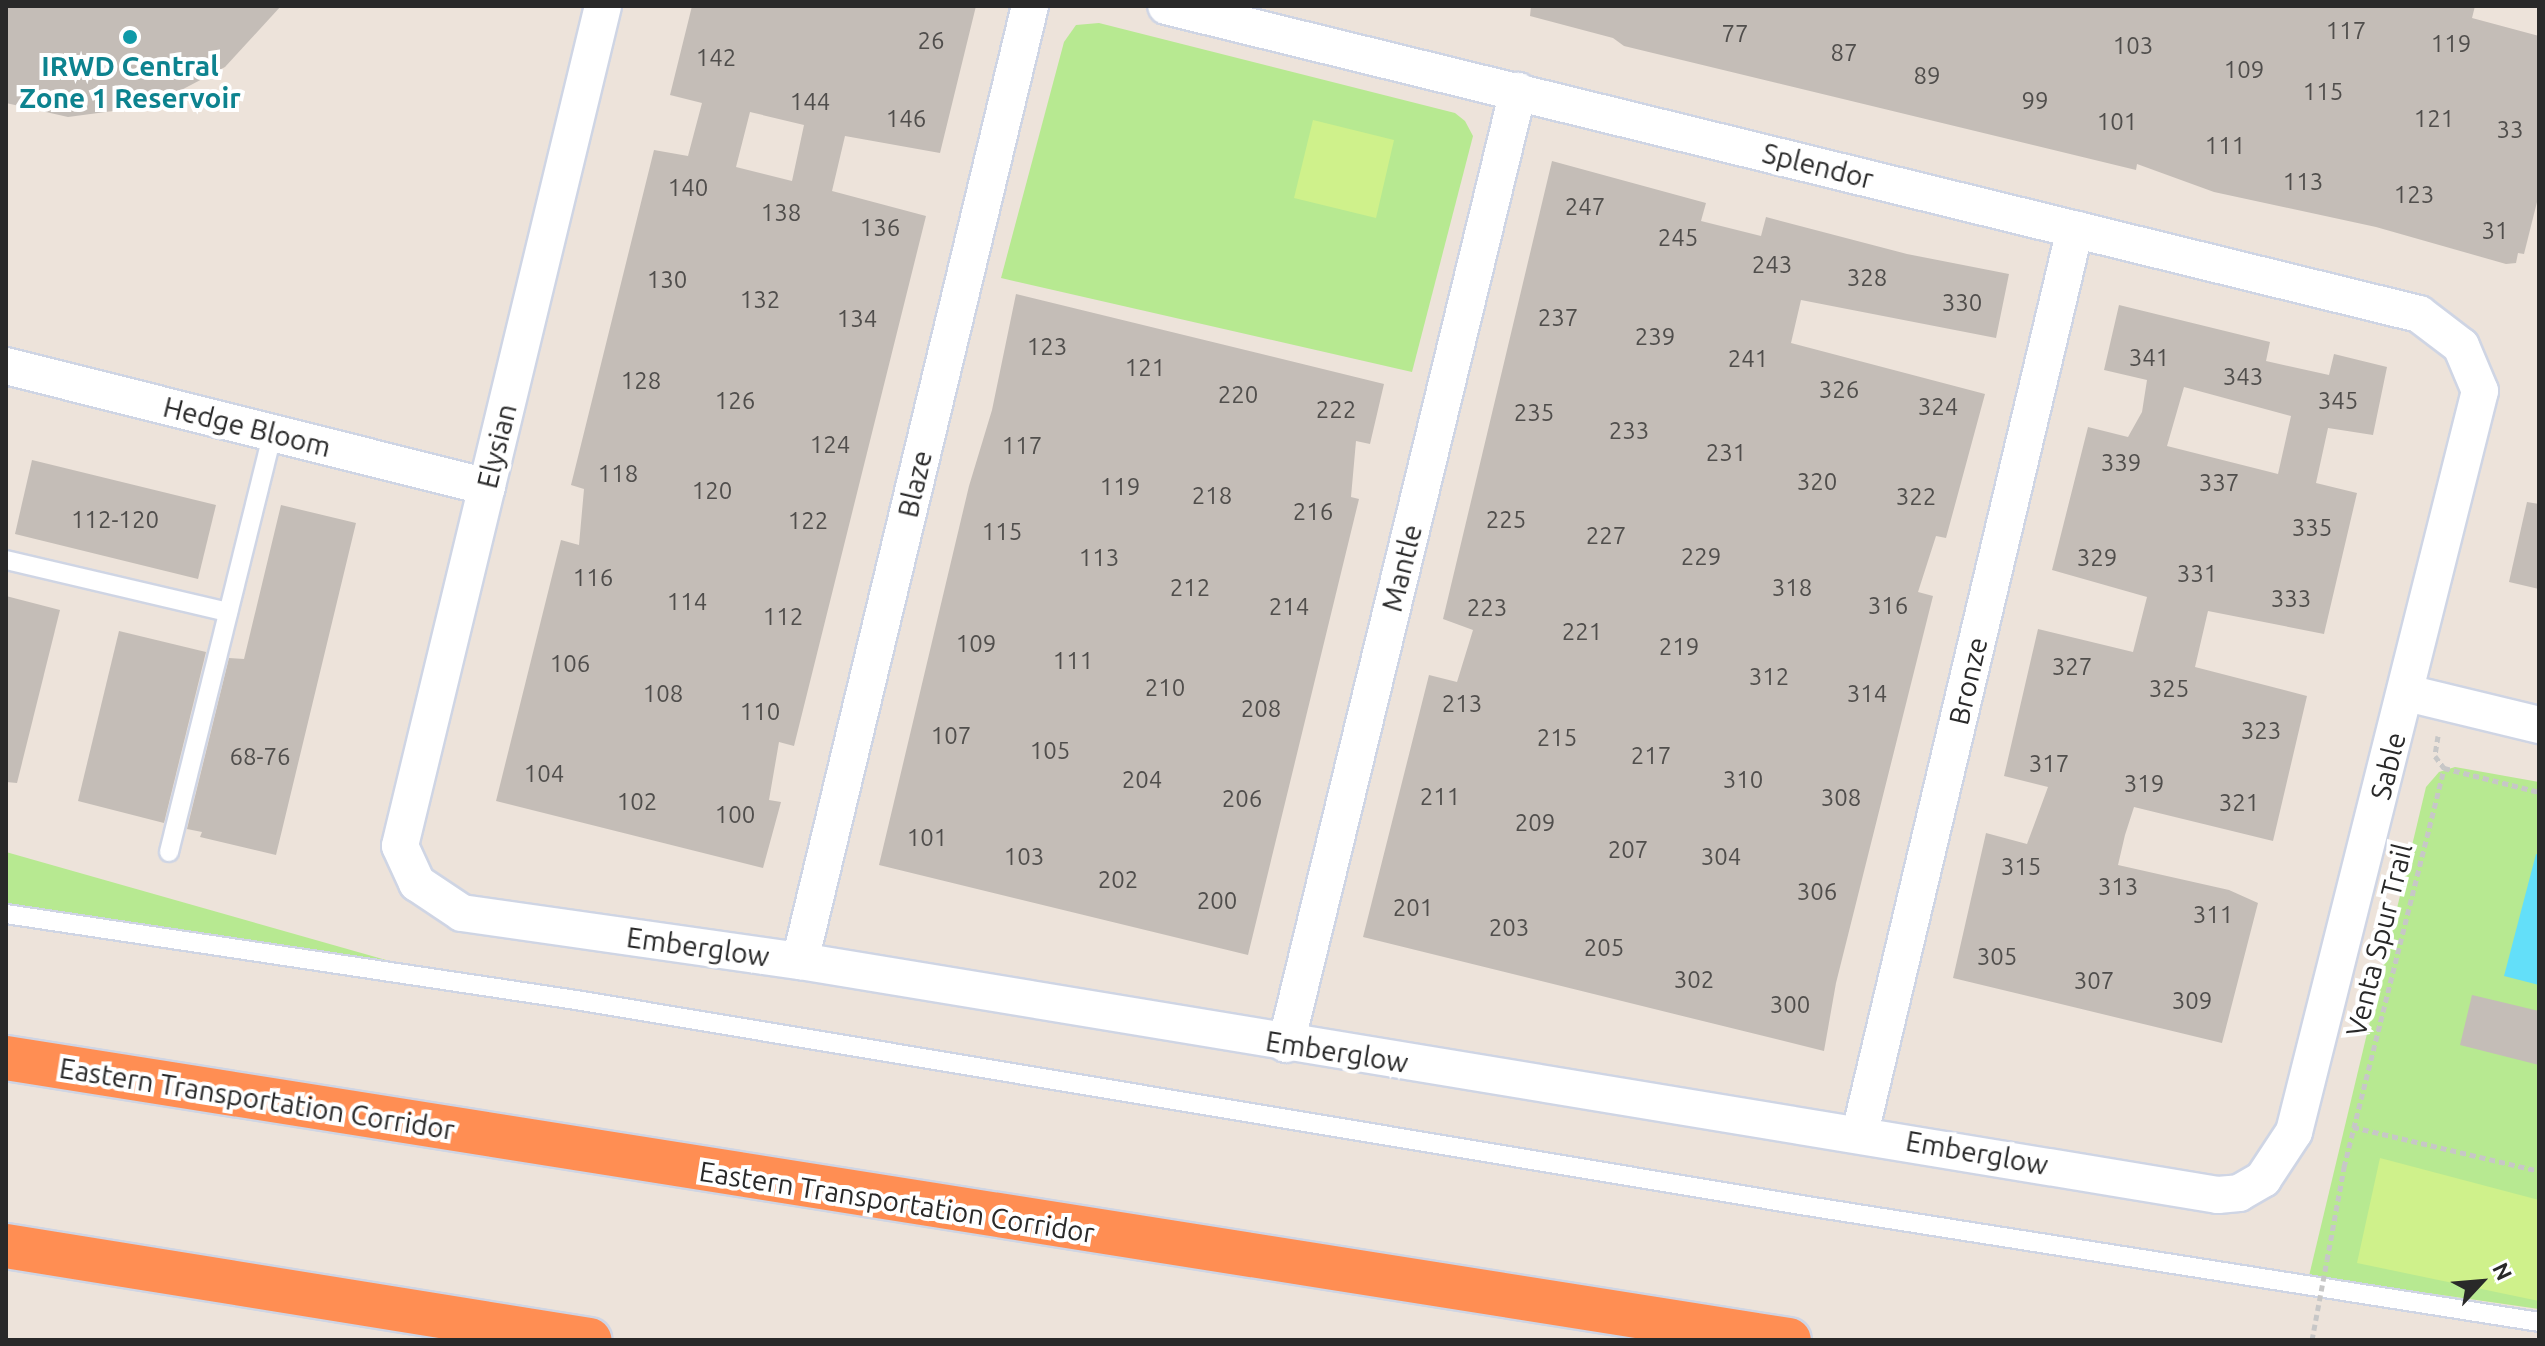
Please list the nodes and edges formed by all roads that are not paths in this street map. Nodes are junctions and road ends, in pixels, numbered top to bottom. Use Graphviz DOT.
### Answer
graph roads {
  1 [pos="603,6"];
  2 [pos="1030,6"];
  3 [pos="1166,6"];
  4 [pos="1518,91"];
  5 [pos="2075,229"];
  6 [pos="2461,346"];
  7 [pos="6,366"];
  8 [pos="273,433"];
  9 [pos="487,487"];
  10 [pos="6,560"];
  11 [pos="228,612"];
  12 [pos="2407,693"];
  13 [pos="2539,725"];
  14 [pos="169,852"];
  15 [pos="417,883"];
  16 [pos="6,914"];
  17 [pos="800,961"];
  18 [pos="1286,1044"];
  19 [pos="6,1058"];
  20 [pos="1860,1133"];
  21 [pos="2263,1179"];
  22 [pos="6,1246"];
  23 [pos="2539,1322"];
  24 [pos="589,1340"];
  25 [pos="1789,1340"];
  1 -- 9 [label="street, Elysian"];
  2 -- 17 [label="street, Blaze"];
  3 -- 4 [label="street, Splendor"];
  4 -- 5 [label="street, Splendor"];
  4 -- 18 [label="street, Mantle"];
  5 -- 6 [label="street, Splendor"];
  5 -- 20 [label="street, Bronze"];
  6 -- 12 [label="street, Sable"];
  7 -- 8 [label="street, Hedge Bloom"];
  8 -- 9 [label="street, Hedge Bloom"];
  8 -- 11 [label="lane"];
  9 -- 15 [label="street, Elysian"];
  10 -- 11 [label="lane"];
  11 -- 14 [label="lane"];
  12 -- 13 [label="street"];
  12 -- 21 [label="street, Sable"];
  15 -- 17 [label="street, Emberglow"];
  16 -- 23 [label="lane"];
  17 -- 18 [label="street, Emberglow"];
  18 -- 20 [label="street, Emberglow"];
  19 -- 25 [label="highway, Eastern Transportation Corridor"];
  20 -- 21 [label="street, Emberglow"];
  22 -- 24 [label="highway"];
}
